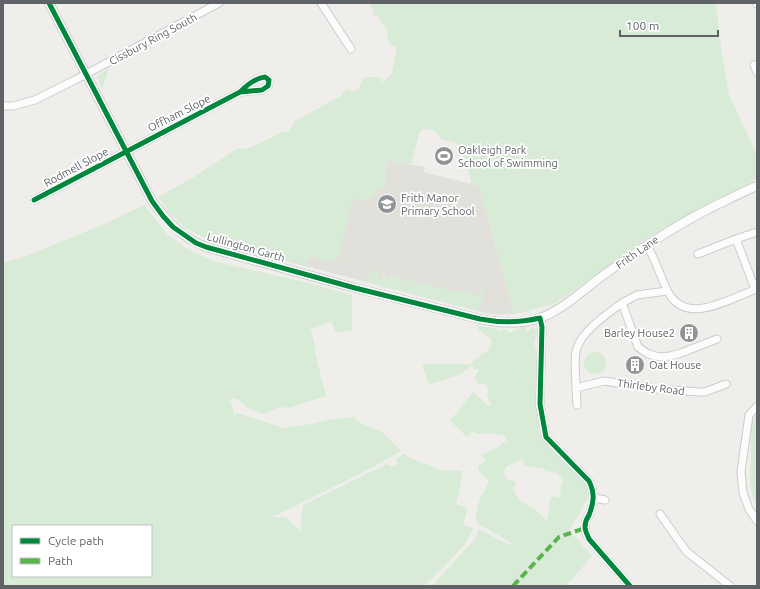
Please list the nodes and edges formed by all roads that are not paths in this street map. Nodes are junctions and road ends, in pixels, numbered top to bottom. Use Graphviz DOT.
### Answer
graph roads {
  1 [pos="49,3"];
  2 [pos="219,3"];
  3 [pos="321,3"];
  4 [pos="351,49"];
  5 [pos="754,64"];
  6 [pos="757,72"];
  7 [pos="86,74"];
  8 [pos="240,92"];
  9 [pos="3,106"];
  10 [pos="127,151"];
  11 [pos="757,186"];
  12 [pos="34,200"];
  13 [pos="754,233"];
  14 [pos="736,239"];
  15 [pos="647,245"];
  16 [pos="698,254"];
  17 [pos="756,289"];
  18 [pos="668,291"];
  19 [pos="622,303"];
  20 [pos="540,318"];
  21 [pos="521,322"];
  22 [pos="717,339"];
  23 [pos="726,384"];
  24 [pos="576,388"];
  25 [pos="577,405"];
  26 [pos="757,406"];
  27 [pos="594,498"];
  28 [pos="605,500"];
  29 [pos="660,514"];
  30 [pos="757,521"];
  31 [pos="728,585"];
  32 [pos="630,586"];
  1 -- 7 [label="street, Lullington Garth"];
  2 -- 7 [label="street, Cissbury Ring South"];
  3 -- 4 [label="street"];
  5 -- 6 [label="street"];
  7 -- 9 [label="street, Cissbury Ring South"];
  7 -- 10 [label="street, Lullington Garth"];
  8 -- 10 [label="street, Offham Slope"];
  10 -- 12 [label="street, Rodmell Slope"];
  10 -- 21 [label="street, Lullington Garth"];
  11 -- 15 [label="street, Frith Lane"];
  13 -- 14 [label="street"];
  14 -- 16 [label="street"];
  14 -- 17 [label="street"];
  15 -- 18 [label="street"];
  15 -- 20 [label="street, Frith Lane"];
  17 -- 18 [label="street"];
  18 -- 19 [label="street"];
  19 -- 22 [label="street"];
  19 -- 24 [label="street"];
  20 -- 21 [label="street, Frith Lane"];
  20 -- 27 [label="street"];
  23 -- 24 [label="street, Thirleby Road"];
  24 -- 25 [label="street"];
  26 -- 30 [label="street"];
  27 -- 28 [label="street"];
  27 -- 32 [label="street"];
  29 -- 31 [label="street"];
}
